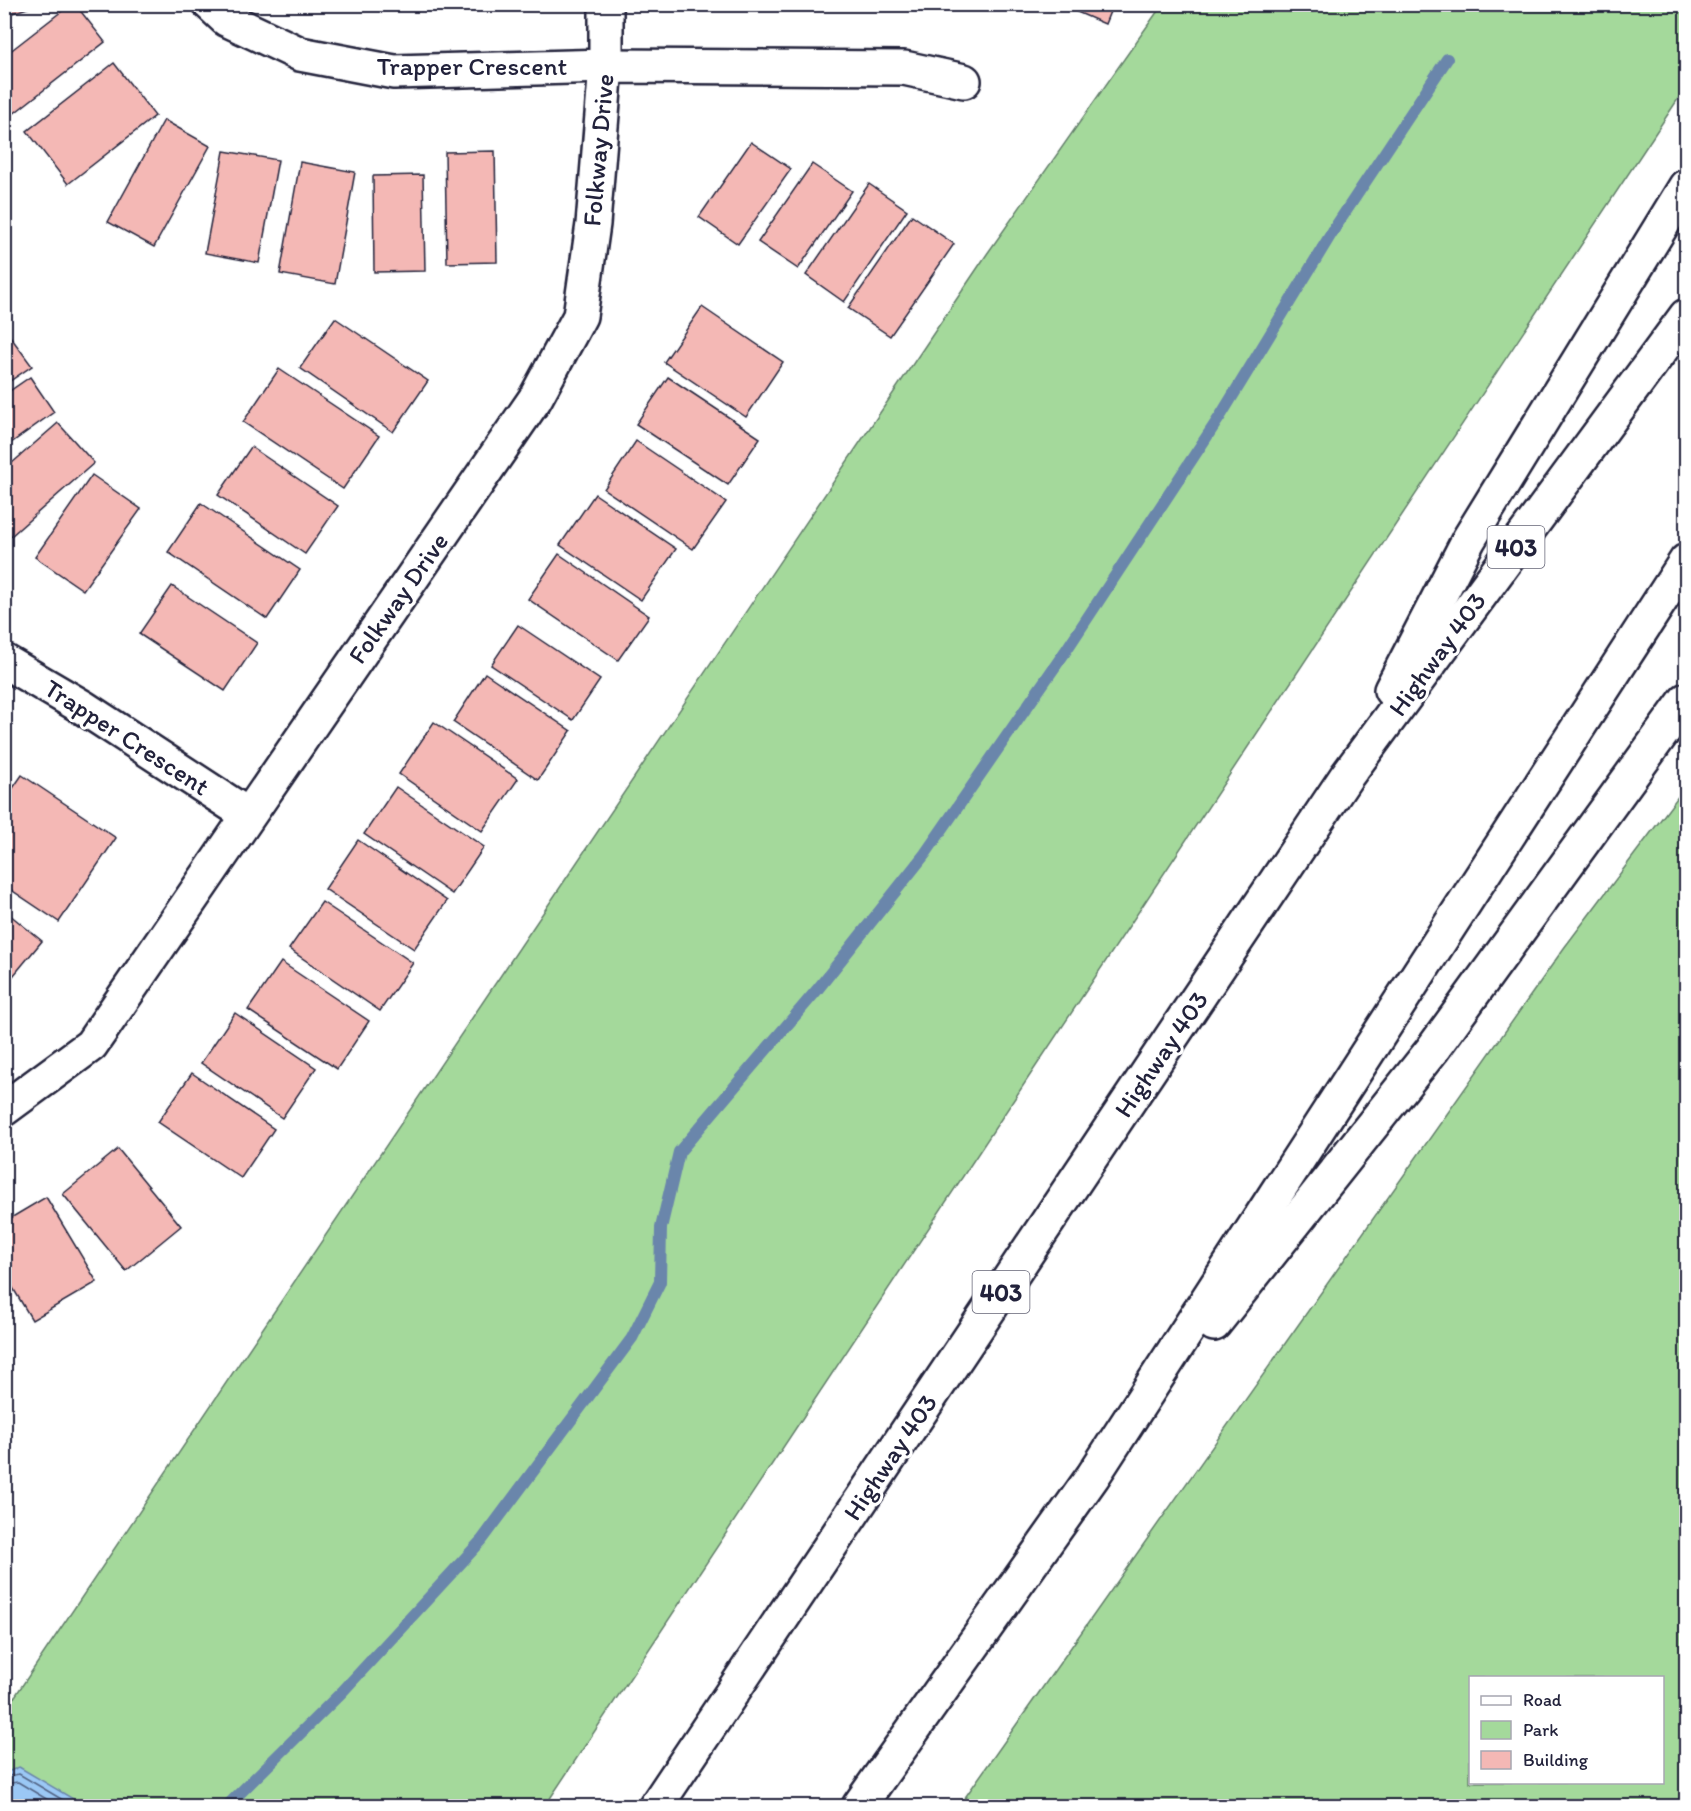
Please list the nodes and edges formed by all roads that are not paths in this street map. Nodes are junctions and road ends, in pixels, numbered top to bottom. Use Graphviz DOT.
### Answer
graph roads {
  1 [pos="210,4"];
  2 [pos="606,4"];
  3 [pos="606,66"];
  4 [pos="963,81"];
  5 [pos="1686,186"];
  6 [pos="1686,316"];
  7 [pos="1686,561"];
  8 [pos="4,661"];
  9 [pos="1686,700"];
  10 [pos="1346,777"];
  11 [pos="248,815"];
  12 [pos="4,1109"];
  13 [pos="1093,1476"];
  14 [pos="656,1806"];
  15 [pos="859,1806"];
  1 -- 3 [label="main road, Trapper Crescent"];
  2 -- 3 [label="main road, Folkway Drive"];
  3 -- 4 [label="main road, Trapper Crescent"];
  3 -- 11 [label="main road, Folkway Drive"];
  5 -- 10 [label="main road"];
  6 -- 10 [label="main road, Highway 403 / 403"];
  7 -- 13 [label="main road"];
  8 -- 11 [label="main road, Trapper Crescent"];
  9 -- 13 [label="main road"];
  10 -- 14 [label="main road, Highway 403 / 403"];
  11 -- 12 [label="main road, Folkway Drive"];
  13 -- 15 [label="main road"];
}
